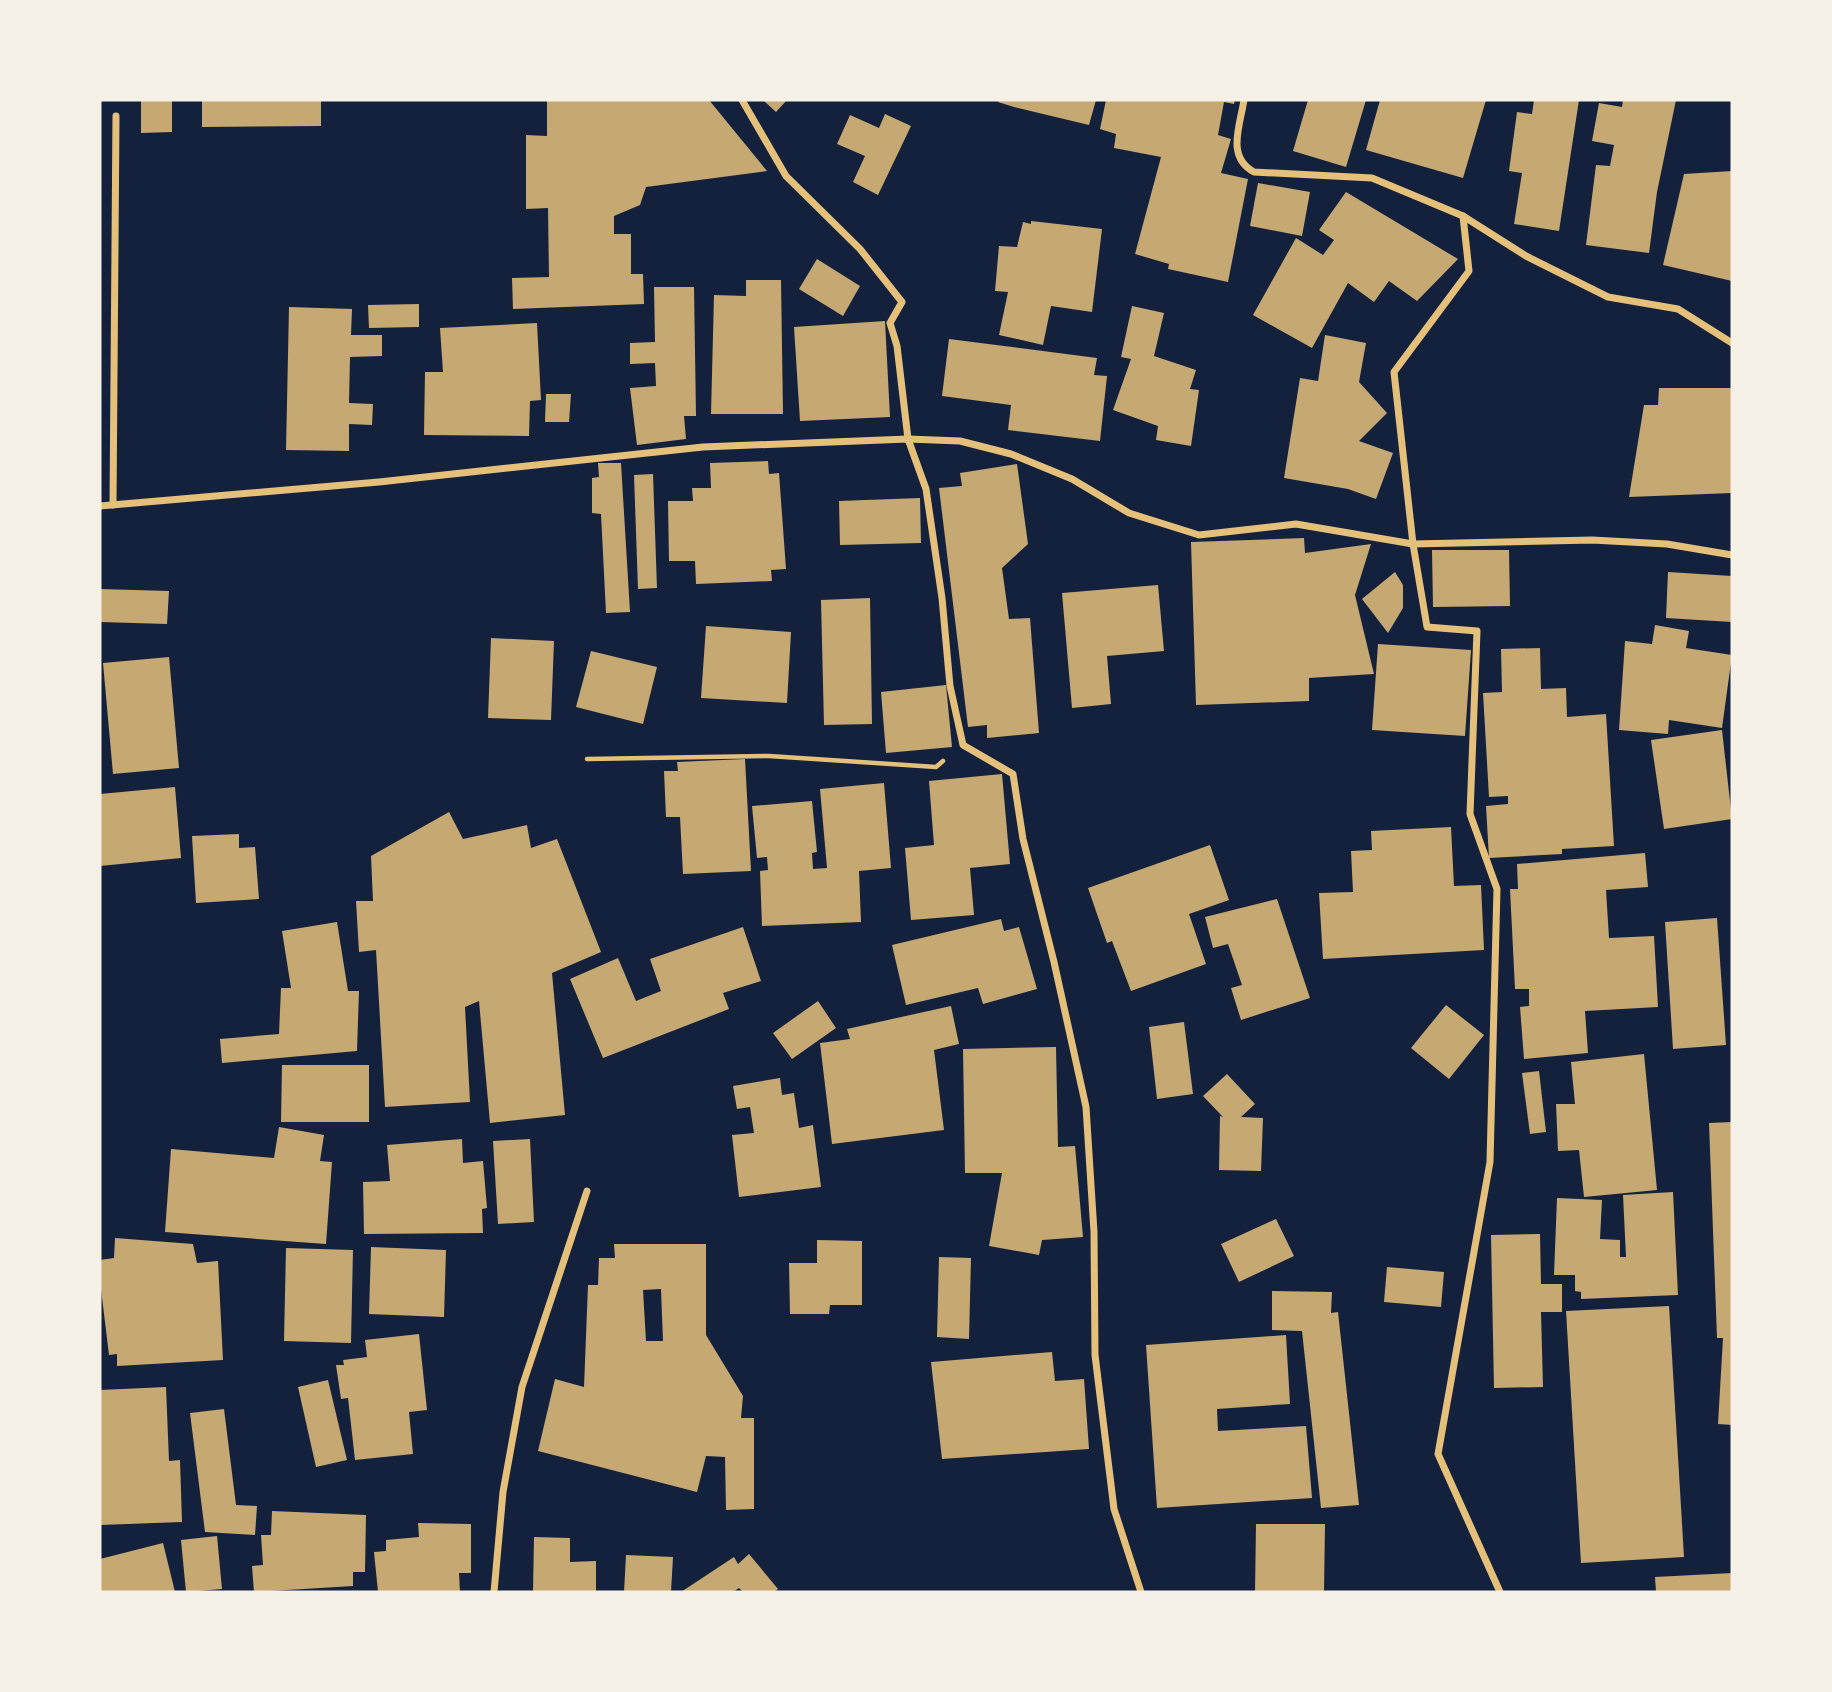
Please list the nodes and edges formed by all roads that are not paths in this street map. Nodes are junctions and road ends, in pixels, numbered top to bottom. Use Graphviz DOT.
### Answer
graph roads {
  1 [pos="742,100"];
  2 [pos="1244,100"];
  3 [pos="116,116"];
  4 [pos="1463,216"];
  5 [pos="1732,344"];
  6 [pos="908,439"];
  7 [pos="113,505"];
  8 [pos="100,506"];
  9 [pos="1413,544"];
  10 [pos="1732,555"];
  11 [pos="587,1191"];
  12 [pos="494,1592"];
  13 [pos="1141,1592"];
  14 [pos="1500,1592"];
  1 -- 6 [label="street"];
  2 -- 4 [label="street"];
  3 -- 7 [label="street"];
  4 -- 5 [label="street"];
  4 -- 9 [label="street"];
  6 -- 7 [label="street"];
  6 -- 9 [label="street"];
  6 -- 13 [label="street"];
  7 -- 8 [label="street"];
  9 -- 10 [label="street"];
  9 -- 14 [label="street"];
  11 -- 12 [label="street"];
}
